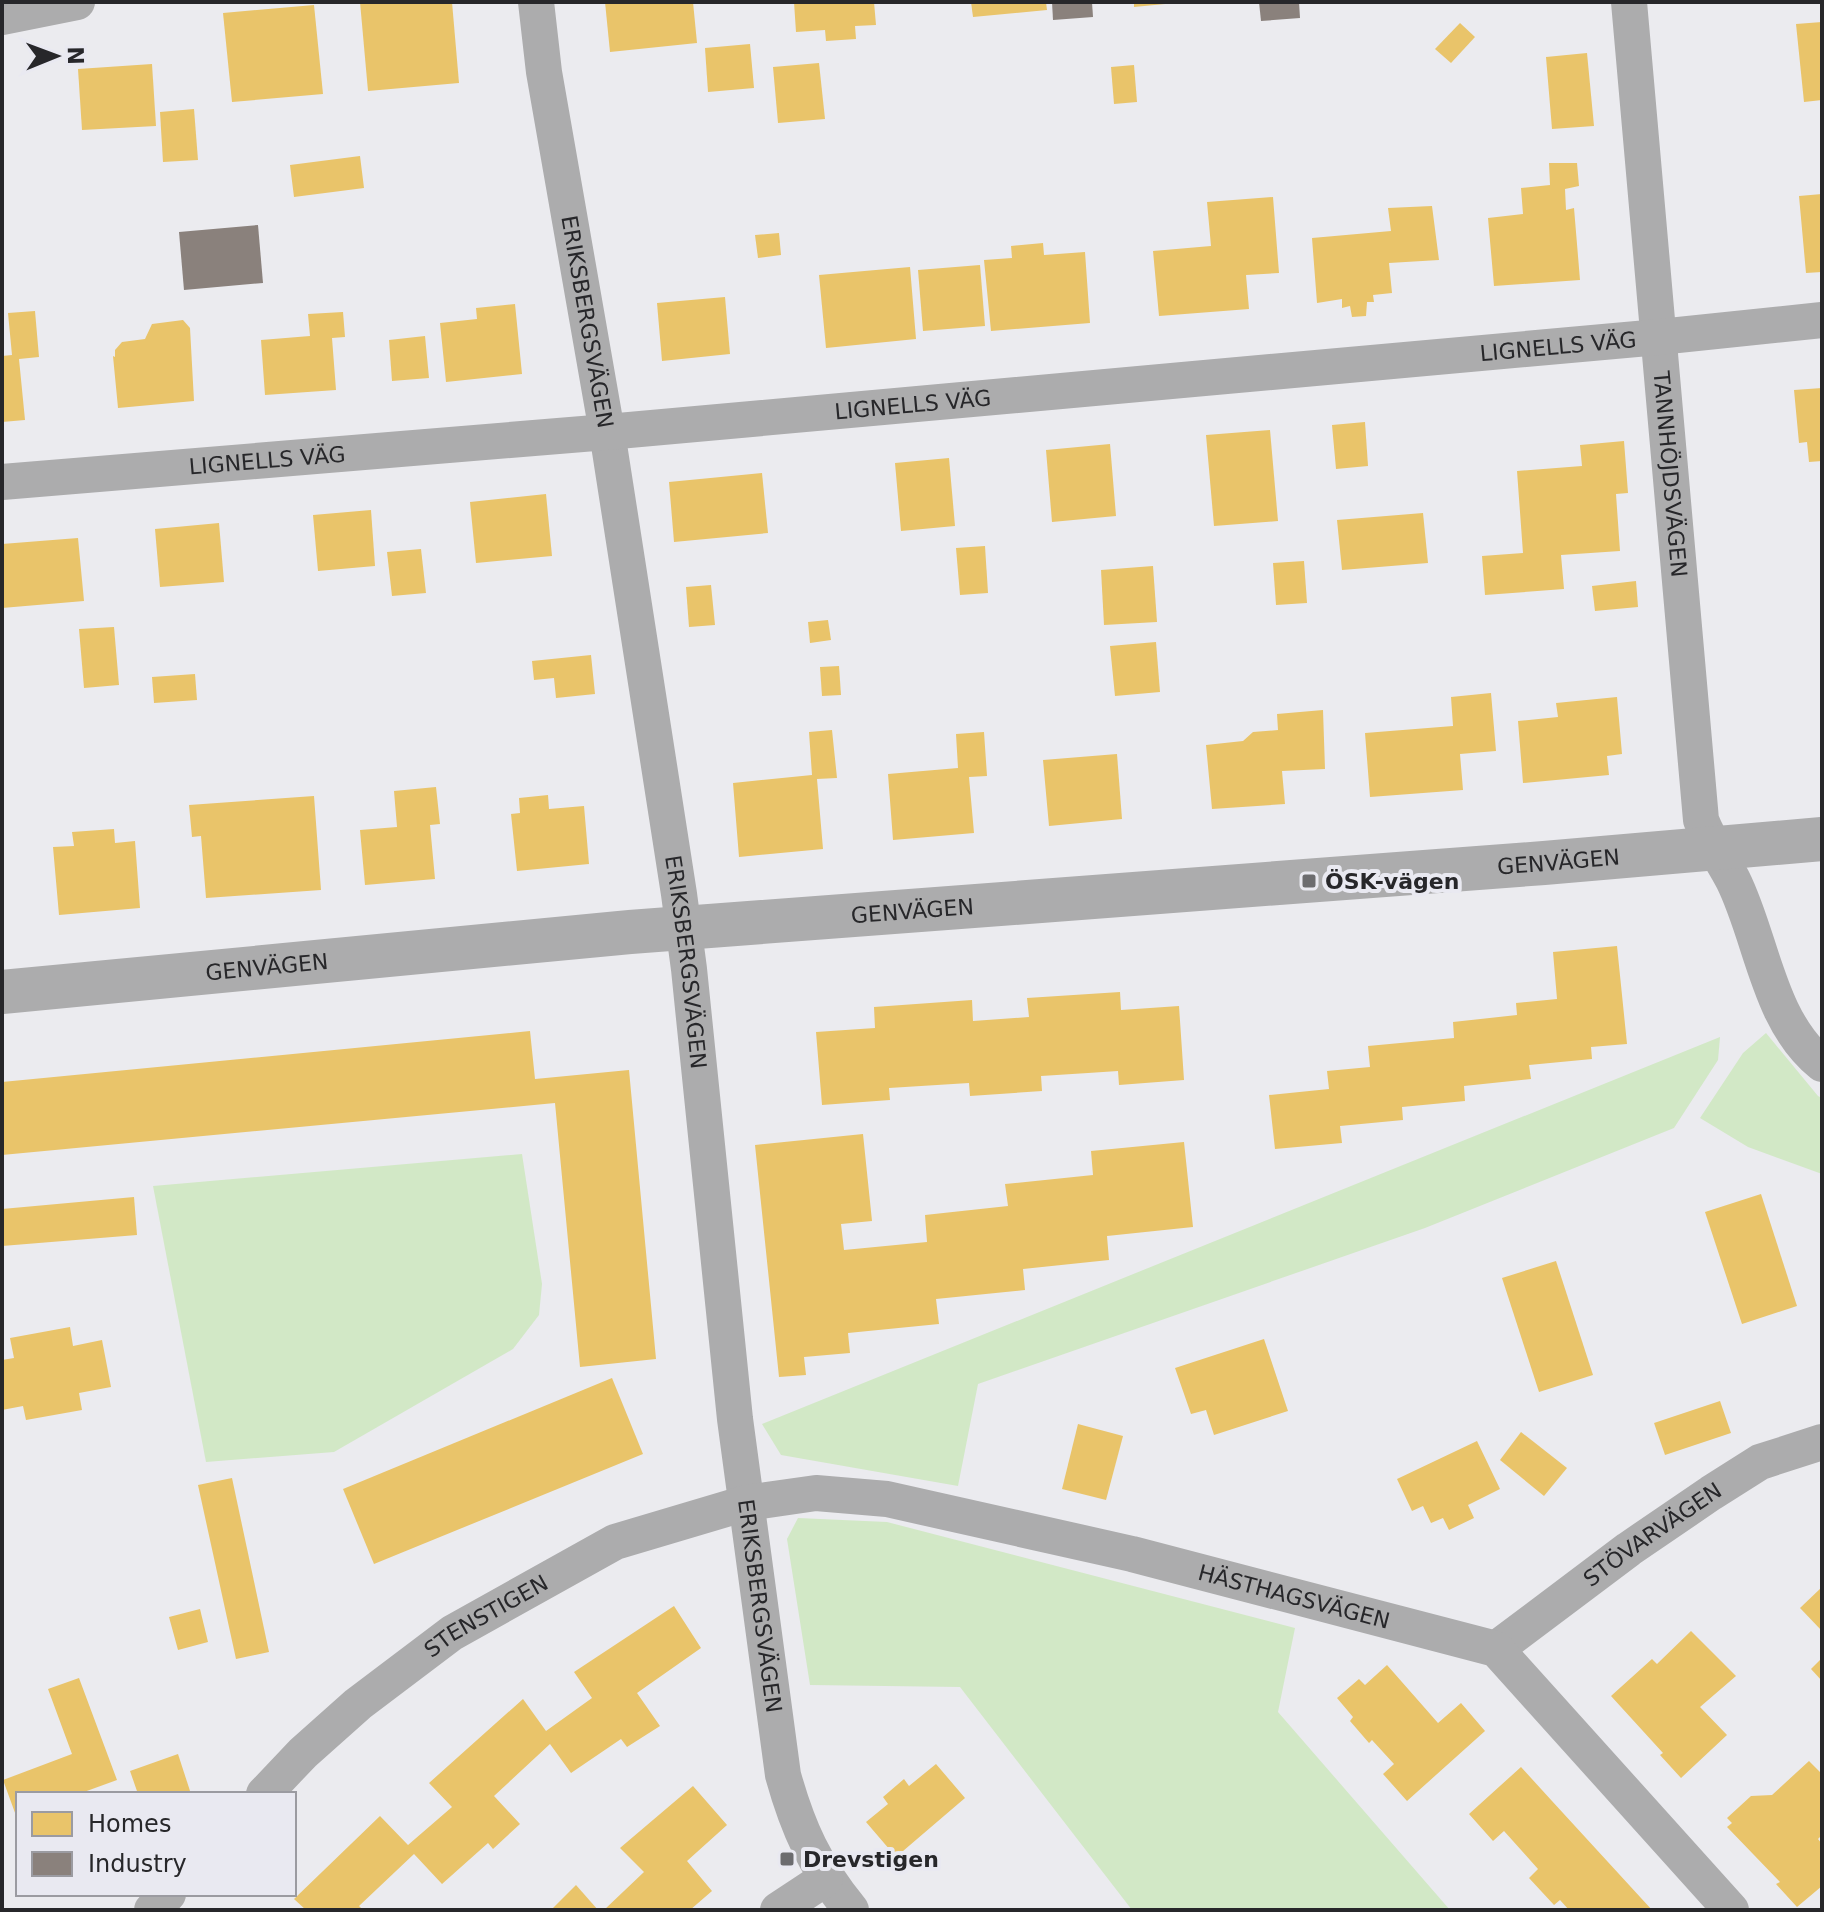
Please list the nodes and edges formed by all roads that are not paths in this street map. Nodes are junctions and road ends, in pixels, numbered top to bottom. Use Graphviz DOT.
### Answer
graph roads {
  1 [pos="77,2"];
  2 [pos="536,2"];
  3 [pos="1629,2"];
  4 [pos="2,17"];
  5 [pos="1822,320"];
  6 [pos="1659,337"];
  7 [pos="607,432"];
  8 [pos="2,482"];
  9 [pos="1822,839"];
  10 [pos="1714,850"];
  11 [pos="684,929"];
  12 [pos="2,992"];
  13 [pos="1822,1064"];
  14 [pos="1822,1442"];
  15 [pos="746,1503"];
  16 [pos="1496,1649"];
  17 [pos="266,1792"];
  18 [pos="825,1879"];
  19 [pos="778,1910"];
  20 [pos="851,1910"];
  21 [pos="1731,1910"];
  1 -- 4 [label="street"];
  2 -- 7 [label="street, ERIKSBERGSVÄGEN"];
  3 -- 6 [label="street, TANNHÖJDSVÄGEN"];
  5 -- 6 [label="street, LIGNELLS VÄG"];
  6 -- 7 [label="street, LIGNELLS VÄG"];
  6 -- 10 [label="street, TANNHÖJDSVÄGEN"];
  7 -- 8 [label="street, LIGNELLS VÄG"];
  7 -- 11 [label="street, ERIKSBERGSVÄGEN"];
  9 -- 10 [label="street, GENVÄGEN"];
  10 -- 11 [label="street, GENVÄGEN"];
  10 -- 13 [label="street"];
  11 -- 12 [label="street, GENVÄGEN"];
  11 -- 15 [label="street, ERIKSBERGSVÄGEN"];
  14 -- 16 [label="street, STÖVARVÄGEN"];
  15 -- 16 [label="street, HÄSTHAGSVÄGEN"];
  15 -- 17 [label="street, STENSTIGEN"];
  15 -- 18 [label="street, ERIKSBERGSVÄGEN"];
  16 -- 21 [label="street"];
  18 -- 19 [label="street"];
  18 -- 20 [label="street, ERIKSBERGSVÄGEN"];
}
